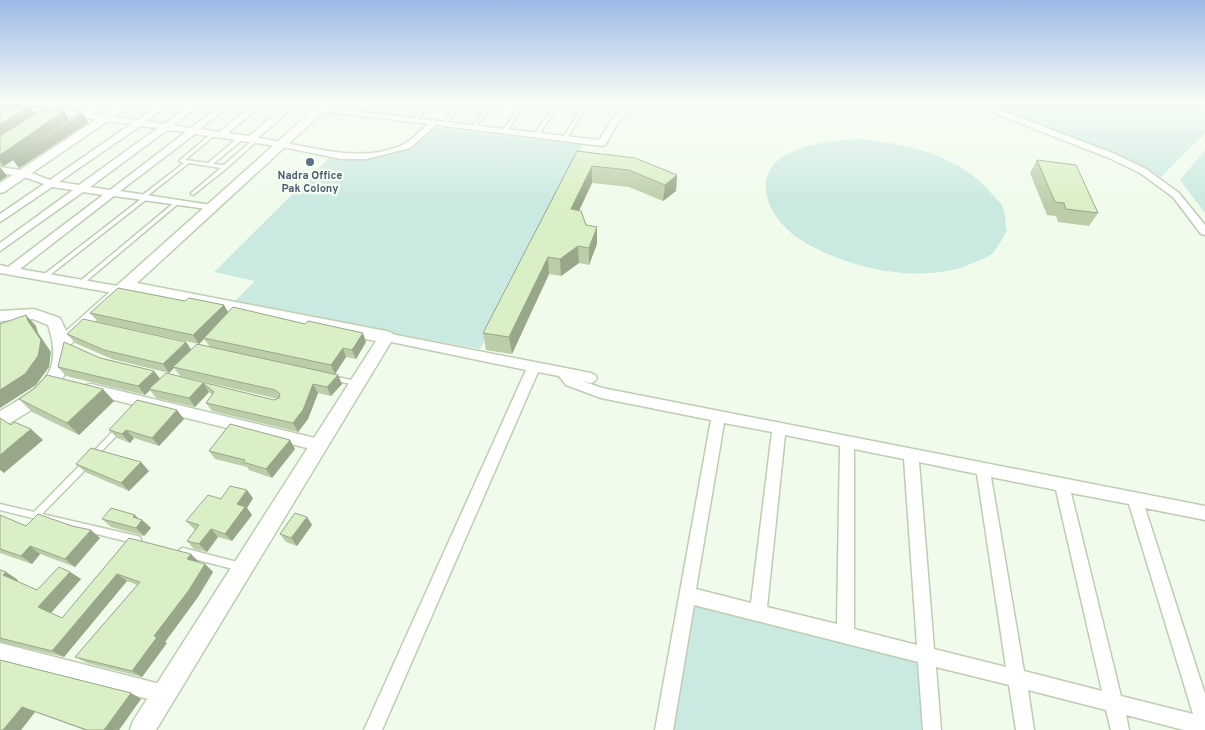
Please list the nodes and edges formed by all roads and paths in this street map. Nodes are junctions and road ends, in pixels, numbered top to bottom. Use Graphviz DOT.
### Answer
graph roads {
  1 [pos="81,135"];
  2 [pos="121,135"];
  3 [pos="155,135"];
  4 [pos="188,135"];
  5 [pos="218,135"];
  6 [pos="259,135"];
  7 [pos="293,135"];
  8 [pos="420,135"];
  9 [pos="529,135"];
  10 [pos="567,135"];
  11 [pos="607,135"];
  12 [pos="1056,135"];
  13 [pos="536,136"];
  14 [pos="241,138"];
  15 [pos="564,139"];
  16 [pos="254,140"];
  17 [pos="283,144"];
  18 [pos="188,162"];
  19 [pos="209,165"];
  20 [pos="225,167"];
  21 [pos="6,169"];
  22 [pos="23,174"];
  23 [pos="51,184"];
  24 [pos="0,189"];
  25 [pos="82,189"];
  26 [pos="112,193"];
  27 [pos="193,194"];
  28 [pos="144,198"];
  29 [pos="177,203"];
  30 [pos="211,208"];
  31 [pos="0,219"];
  32 [pos="1205,232"];
  33 [pos="0,248"];
  34 [pos="5,270"];
  35 [pos="44,277"];
  36 [pos="81,283"];
  37 [pos="122,288"];
  38 [pos="0,316"];
  39 [pos="386,337"];
  40 [pos="66,345"];
  41 [pos="534,367"];
  42 [pos="563,372"];
  43 [pos="320,376"];
  44 [pos="591,378"];
  45 [pos="53,380"];
  46 [pos="357,384"];
  47 [pos="718,416"];
  48 [pos="0,420"];
  49 [pos="125,423"];
  50 [pos="779,428"];
  51 [pos="846,442"];
  52 [pos="319,445"];
  53 [pos="911,455"];
  54 [pos="983,469"];
  55 [pos="1062,484"];
  56 [pos="1136,499"];
  57 [pos="0,507"];
  58 [pos="1205,513"];
  59 [pos="37,514"];
  60 [pos="150,543"];
  61 [pos="178,551"];
  62 [pos="243,568"];
  63 [pos="687,595"];
  64 [pos="758,613"];
  65 [pos="844,635"];
  66 [pos="0,652"];
  67 [pos="926,656"];
  68 [pos="1017,679"];
  69 [pos="164,694"];
  70 [pos="1114,703"];
  71 [pos="1205,725"];
  72 [pos="142,730"];
  73 [pos="373,730"];
  74 [pos="664,730"];
  75 [pos="932,730"];
  76 [pos="1025,730"];
  77 [pos="1120,730"];
  1 -- 22 [label="street"];
  2 -- 23 [label="street"];
  3 -- 25 [label="street"];
  4 -- 26 [label="street"];
  5 -- 14 [label="street"];
  5 -- 18 [label="lane"];
  6 -- 16 [label="street"];
  7 -- 17 [label="street"];
  8 -- 17 [label="street"];
  9 -- 13 [label="street"];
  10 -- 15 [label="lane"];
  11 -- 15 [label="street"];
  12 -- 32 [label="street"];
  13 -- 15 [label="street"];
  14 -- 16 [label="street"];
  14 -- 19 [label="lane"];
  16 -- 17 [label="street"];
  16 -- 20 [label="lane"];
  17 -- 30 [label="street"];
  18 -- 19 [label="lane"];
  18 -- 28 [label="lane"];
  19 -- 20 [label="lane"];
  20 -- 27 [label="lane"];
  21 -- 22 [label="street"];
  22 -- 23 [label="street"];
  22 -- 24 [label="street"];
  23 -- 25 [label="street"];
  23 -- 31 [label="street"];
  25 -- 26 [label="street"];
  25 -- 33 [label="street"];
  26 -- 28 [label="street"];
  26 -- 34 [label="street"];
  28 -- 29 [label="street"];
  28 -- 35 [label="lane"];
  29 -- 30 [label="street"];
  29 -- 36 [label="lane"];
  30 -- 37 [label="street"];
  34 -- 35 [label="street"];
  35 -- 36 [label="street"];
  36 -- 37 [label="street"];
  37 -- 39 [label="street"];
  37 -- 40 [label="street"];
  38 -- 40 [label="street"];
  39 -- 41 [label="street"];
  39 -- 46 [label="street"];
  40 -- 45 [label="street"];
  41 -- 42 [label="street"];
  41 -- 73 [label="street"];
  42 -- 44 [label="street"];
  42 -- 47 [label="street"];
  43 -- 46 [label="lane"];
  45 -- 48 [label="street"];
  45 -- 52 [label="street"];
  46 -- 52 [label="street"];
  47 -- 50 [label="street"];
  47 -- 63 [label="street"];
  49 -- 59 [label="lane"];
  50 -- 51 [label="street"];
  50 -- 64 [label="street"];
  51 -- 53 [label="street"];
  51 -- 65 [label="street"];
  52 -- 62 [label="street"];
  53 -- 54 [label="street"];
  53 -- 67 [label="street"];
  54 -- 55 [label="street"];
  54 -- 68 [label="street"];
  55 -- 56 [label="street"];
  55 -- 70 [label="street"];
  56 -- 58 [label="street"];
  56 -- 71 [label="street"];
  57 -- 59 [label="lane"];
  59 -- 60 [label="lane"];
  61 -- 62 [label="lane"];
  62 -- 69 [label="street"];
  63 -- 64 [label="street"];
  63 -- 74 [label="street"];
  64 -- 65 [label="street"];
  65 -- 67 [label="street"];
  66 -- 69 [label="street"];
  67 -- 68 [label="street"];
  67 -- 75 [label="street"];
  68 -- 70 [label="street"];
  68 -- 76 [label="street"];
  69 -- 72 [label="street"];
  70 -- 71 [label="street"];
  70 -- 77 [label="street"];
}
